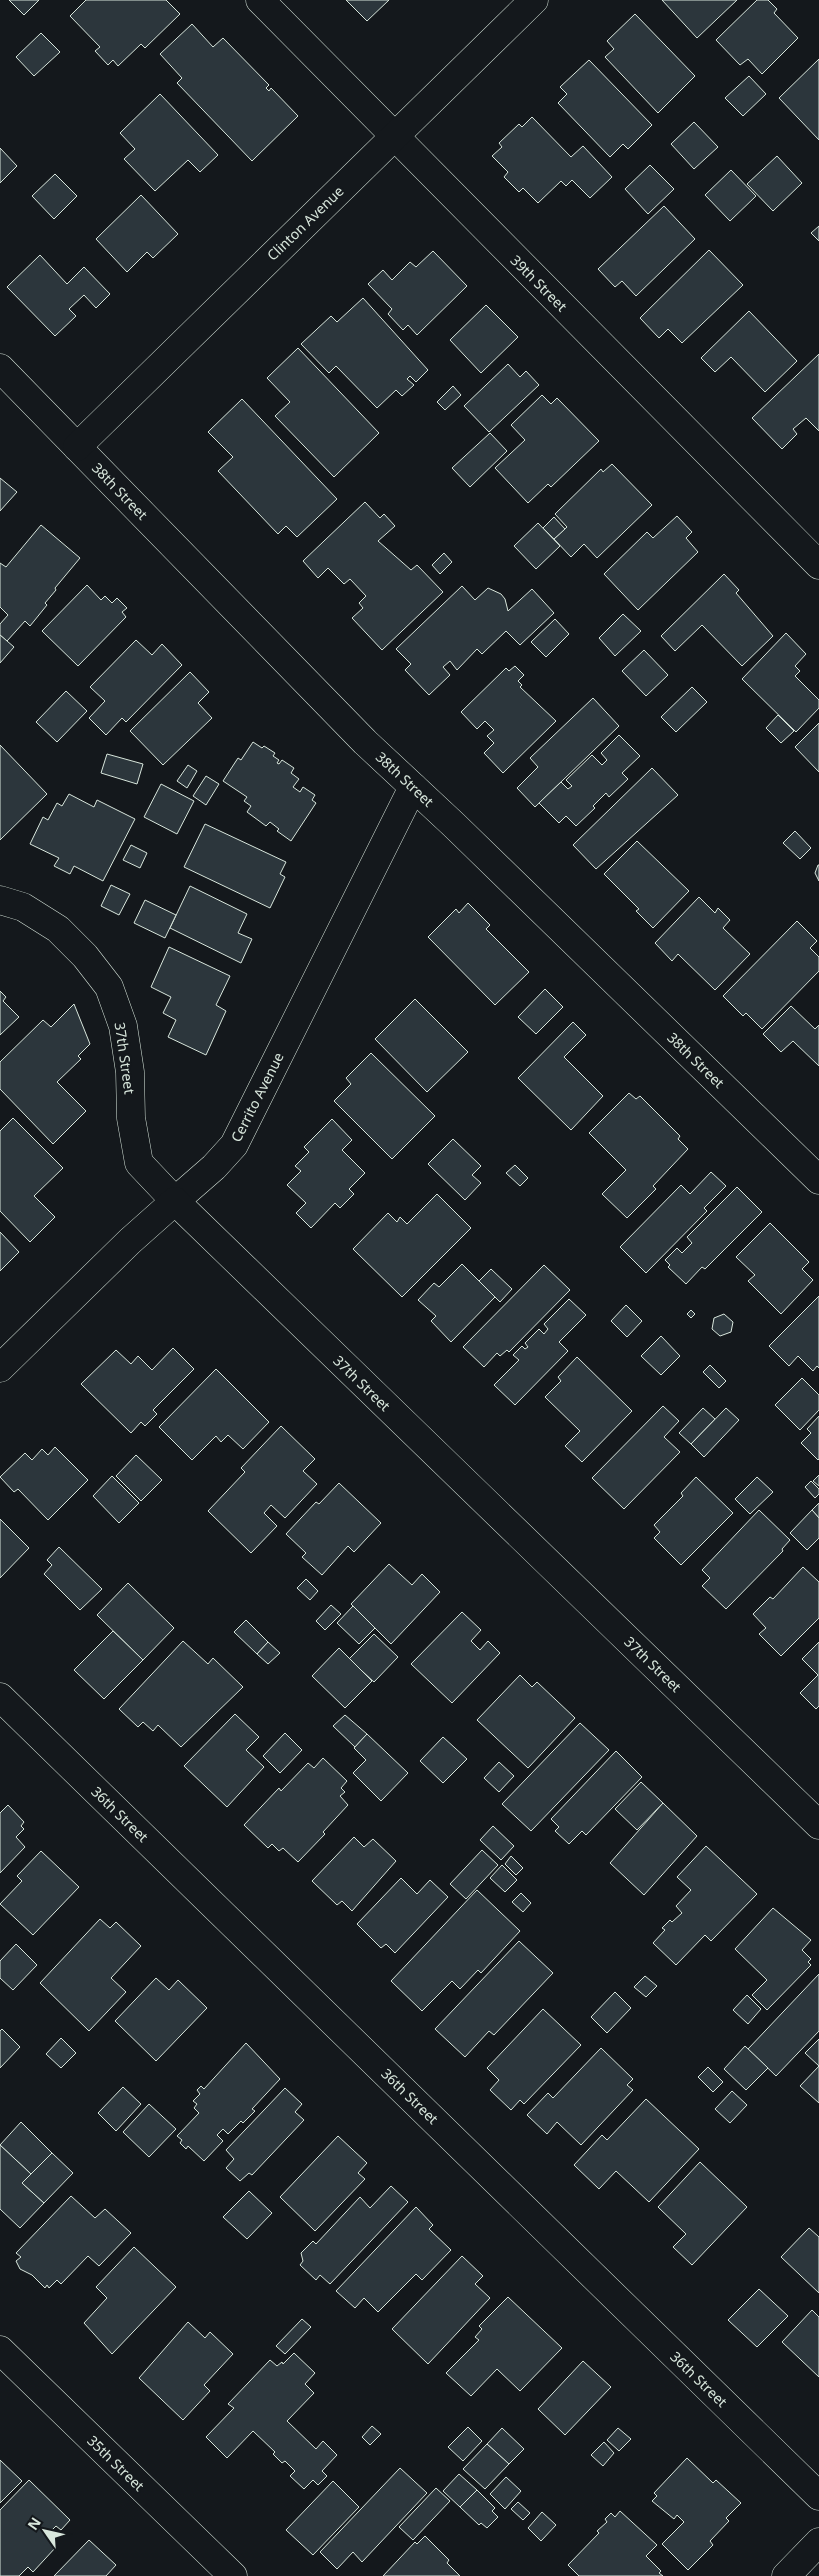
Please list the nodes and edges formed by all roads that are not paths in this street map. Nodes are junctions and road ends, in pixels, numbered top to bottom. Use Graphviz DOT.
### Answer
graph roads {
  1 [pos="260,0"];
  2 [pos="534,0"];
  3 [pos="394,137"];
  4 [pos="0,368"];
  5 [pos="77,447"];
  6 [pos="819,565"];
  7 [pos="413,787"];
  8 [pos="0,900"];
  9 [pos="819,1180"];
  10 [pos="175,1201"];
  11 [pos="0,1368"];
  12 [pos="0,1697"];
  13 [pos="819,1825"];
  14 [pos="0,2350"];
  15 [pos="819,2496"];
  16 [pos="819,2542"];
  17 [pos="233,2576"];
  18 [pos="786,2576"];
  1 -- 3 [label="street, 39th Street"];
  2 -- 3 [label="street, Clinton Avenue"];
  3 -- 5 [label="street, Clinton Avenue"];
  3 -- 6 [label="street, 39th Street"];
  4 -- 5 [label="street, 38th Street"];
  5 -- 7 [label="street, 38th Street"];
  7 -- 9 [label="street, 38th Street"];
  7 -- 10 [label="street, Cerrito Avenue"];
  8 -- 10 [label="street, 37th Street"];
  10 -- 11 [label="street, Cerrito Avenue"];
  10 -- 13 [label="street, 37th Street"];
  12 -- 15 [label="street, 36th Street"];
  14 -- 17 [label="street, 35th Street"];
  16 -- 18 [label="street"];
}
